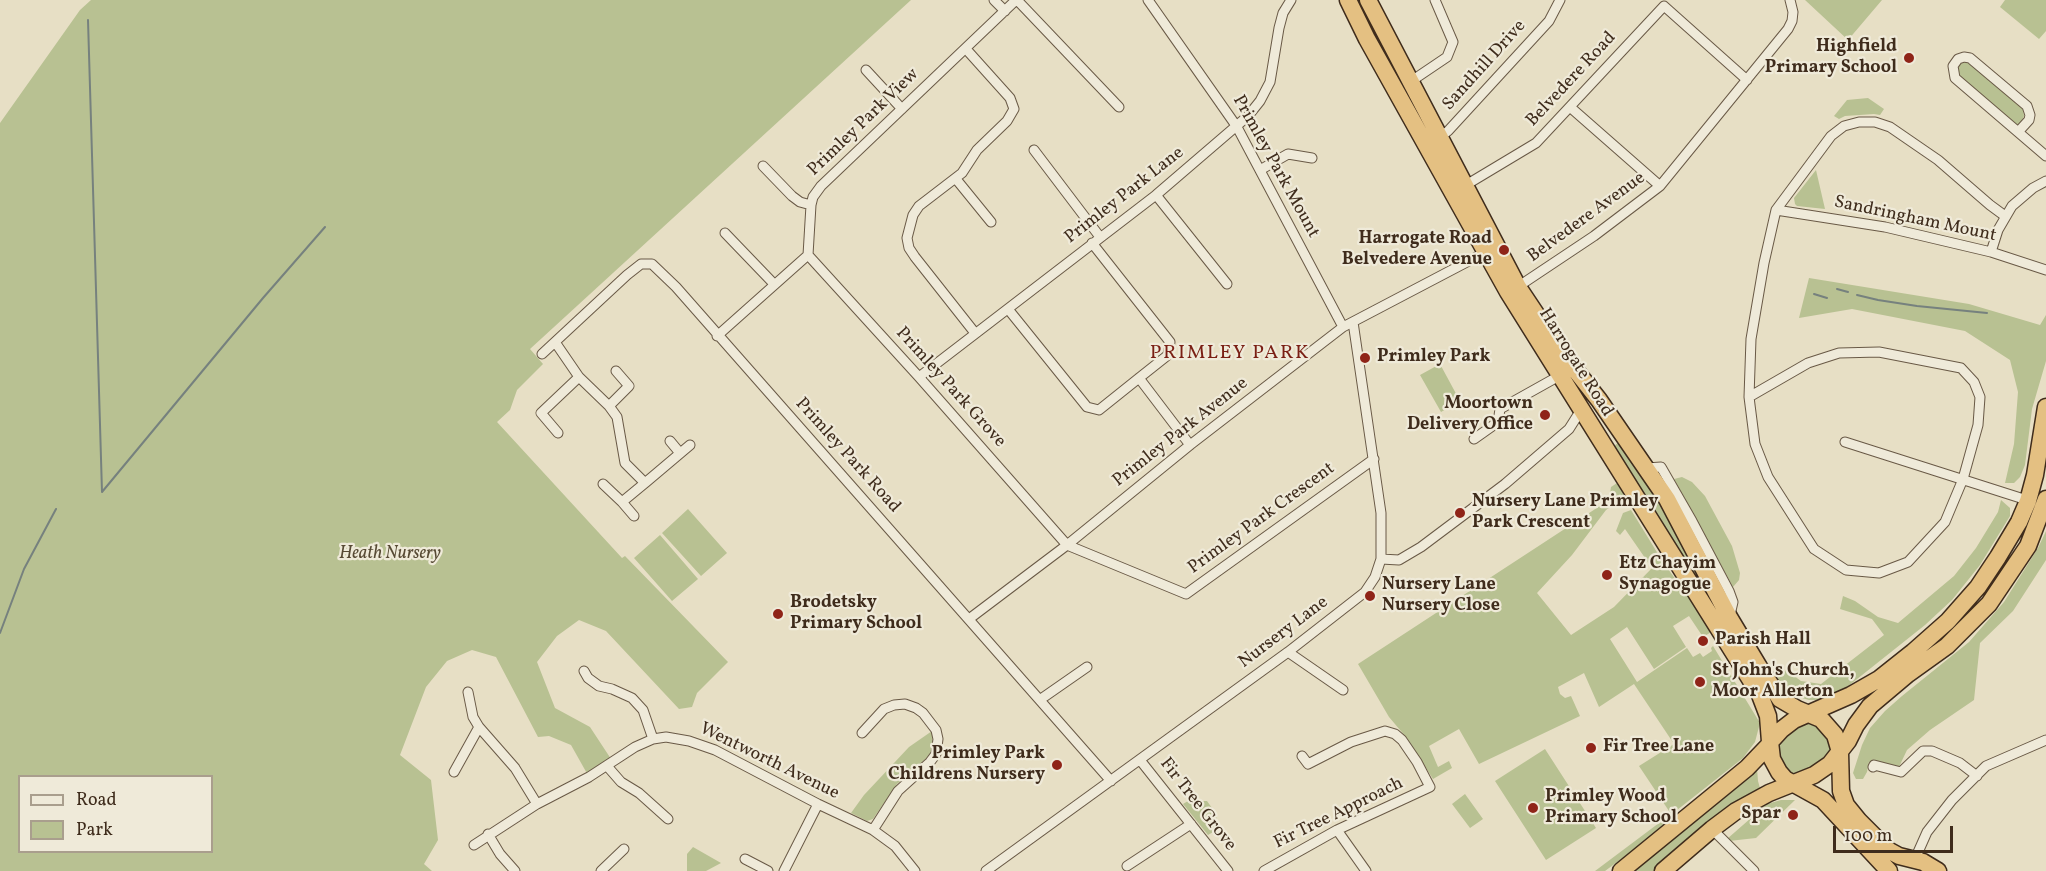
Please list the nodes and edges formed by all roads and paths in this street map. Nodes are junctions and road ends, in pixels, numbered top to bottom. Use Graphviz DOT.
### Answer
graph roads {
  1 [pos="994,0"];
  2 [pos="1016,0"];
  3 [pos="1148,0"];
  4 [pos="1291,0"];
  5 [pos="1368,0"];
  6 [pos="1435,0"];
  7 [pos="1560,0"];
  8 [pos="1790,0"];
  9 [pos="1354,3"];
  10 [pos="1664,3"];
  11 [pos="1005,11"];
  12 [pos="966,49"];
  13 [pos="866,70"];
  14 [pos="1747,80"];
  15 [pos="1410,82"];
  16 [pos="1119,107"];
  17 [pos="1570,107"];
  18 [pos="902,109"];
  19 [pos="1237,127"];
  20 [pos="2019,131"];
  21 [pos="1433,141"];
  22 [pos="1034,150"];
  23 [pos="2046,156"];
  24 [pos="1312,158"];
  25 [pos="763,166"];
  26 [pos="1260,170"];
  27 [pos="956,178"];
  28 [pos="2046,181"];
  29 [pos="1466,185"];
  30 [pos="1660,186"];
  31 [pos="1156,195"];
  32 [pos="811,205"];
  33 [pos="1776,210"];
  34 [pos="2005,216"];
  35 [pos="991,222"];
  36 [pos="725,233"];
  37 [pos="1096,240"];
  38 [pos="1485,252"];
  39 [pos="1991,252"];
  40 [pos="807,255"];
  41 [pos="2046,270"];
  42 [pos="774,284"];
  43 [pos="1227,284"];
  44 [pos="1513,289"];
  45 [pos="1008,309"];
  46 [pos="1353,322"];
  47 [pos="1343,327"];
  48 [pos="975,333"];
  49 [pos="717,336"];
  50 [pos="555,342"];
  51 [pos="542,354"];
  52 [pos="616,371"];
  53 [pos="1566,371"];
  54 [pos="919,376"];
  55 [pos="579,377"];
  56 [pos="1138,378"];
  57 [pos="1749,397"];
  58 [pos="1577,404"];
  59 [pos="609,406"];
  60 [pos="2046,407"];
  61 [pos="1617,425"];
  62 [pos="558,433"];
  63 [pos="1474,439"];
  64 [pos="670,441"];
  65 [pos="1601,442"];
  66 [pos="1845,442"];
  67 [pos="690,444"];
  68 [pos="1190,445"];
  69 [pos="680,453"];
  70 [pos="1374,459"];
  71 [pos="1963,479"];
  72 [pos="645,483"];
  73 [pos="603,484"];
  74 [pos="2039,501"];
  75 [pos="622,502"];
  76 [pos="634,516"];
  77 [pos="1067,544"];
  78 [pos="1381,559"];
  79 [pos="969,619"];
  80 [pos="1288,652"];
  81 [pos="1087,667"];
  82 [pos="584,671"];
  83 [pos="1342,690"];
  84 [pos="468,692"];
  85 [pos="1041,699"];
  86 [pos="1808,714"];
  87 [pos="479,727"];
  88 [pos="862,733"];
  89 [pos="653,739"];
  90 [pos="2046,740"];
  91 [pos="1769,743"];
  92 [pos="1840,752"];
  93 [pos="1302,756"];
  94 [pos="1140,760"];
  95 [pos="607,766"];
  96 [pos="1873,767"];
  97 [pos="454,772"];
  98 [pos="1977,776"];
  99 [pos="1111,780"];
  100 [pos="1793,783"];
  101 [pos="537,804"];
  102 [pos="818,804"];
  103 [pos="668,819"];
  104 [pos="1191,824"];
  105 [pos="1712,829"];
  106 [pos="873,830"];
  107 [pos="1337,830"];
  108 [pos="488,834"];
  109 [pos="1663,836"];
  110 [pos="474,845"];
  111 [pos="624,849"];
  112 [pos="745,859"];
  113 [pos="1127,866"];
  114 [pos="1924,868"];
  115 [pos="515,871"];
  116 [pos="601,871"];
  117 [pos="768,871"];
  118 [pos="784,871"];
  119 [pos="915,871"];
  120 [pos="986,871"];
  121 [pos="1228,871"];
  122 [pos="1264,871"];
  123 [pos="1366,871"];
  124 [pos="1615,871"];
  125 [pos="1622,871"];
  126 [pos="1663,871"];
  127 [pos="1754,871"];
  128 [pos="1889,871"];
  1 -- 11 [label="street"];
  2 -- 11 [label="street, Primley Park View"];
  2 -- 16 [label="street"];
  3 -- 19 [label="street, Primley Park Mount"];
  4 -- 19 [label="street, Primley Park Lane"];
  5 -- 15 [label="highway, Harrogate Road"];
  6 -- 15 [label="street"];
  7 -- 21 [label="street, Sandhill Drive"];
  8 -- 14 [label="street, Belvedere Avenue"];
  9 -- 21 [label="highway, Harrogate Road"];
  10 -- 14 [label="street"];
  10 -- 17 [label="street, Belvedere Road"];
  11 -- 12 [label="street, Primley Park View"];
  12 -- 18 [label="street, Primley Park View"];
  12 -- 27 [label="street"];
  13 -- 18 [label="street"];
  14 -- 30 [label="street, Belvedere Avenue"];
  15 -- 21 [label="highway, Harrogate Road"];
  17 -- 29 [label="street, Belvedere Road"];
  17 -- 30 [label="street"];
  18 -- 32 [label="street, Primley Park View"];
  19 -- 26 [label="street, Primley Park Mount"];
  19 -- 31 [label="street, Primley Park Lane"];
  20 -- 20 [label="street"];
  20 -- 23 [label="street"];
  21 -- 29 [label="highway, Harrogate Road"];
  21 -- 38 [label="highway, Harrogate Road"];
  22 -- 37 [label="street"];
  24 -- 26 [label="street"];
  25 -- 32 [label="street"];
  26 -- 47 [label="street, Primley Park Mount"];
  27 -- 35 [label="street"];
  27 -- 48 [label="street"];
  28 -- 34 [label="street"];
  29 -- 44 [label="highway, Harrogate Road"];
  30 -- 44 [label="street, Belvedere Avenue"];
  31 -- 37 [label="street, Primley Park Lane"];
  31 -- 43 [label="street"];
  32 -- 40 [label="street, Primley Park View"];
  33 -- 34 [label="street"];
  33 -- 39 [label="street, Sandringham Mount"];
  33 -- 57 [label="street"];
  34 -- 39 [label="street"];
  36 -- 42 [label="street"];
  37 -- 45 [label="street, Primley Park Lane"];
  37 -- 56 [label="street"];
  38 -- 44 [label="highway, Harrogate Road"];
  38 -- 46 [label="street, Primley Park Avenue"];
  39 -- 41 [label="street, Sandringham Mount"];
  40 -- 42 [label="street"];
  40 -- 54 [label="street, Primley Park Grove"];
  42 -- 49 [label="street"];
  44 -- 53 [label="highway, Harrogate Road"];
  45 -- 48 [label="street, Primley Park Lane"];
  45 -- 56 [label="street"];
  46 -- 47 [label="street, Primley Park Avenue"];
  46 -- 70 [label="street"];
  47 -- 68 [label="street, Primley Park Avenue"];
  48 -- 54 [label="street, Primley Park Lane"];
  49 -- 50 [label="street, Primley Park Road"];
  49 -- 79 [label="street, Primley Park Road"];
  50 -- 51 [label="street, Primley Park Road"];
  50 -- 55 [label="street"];
  52 -- 59 [label="street"];
  53 -- 58 [label="highway, Harrogate Road"];
  53 -- 61 [label="highway, Harrogate Road"];
  53 -- 63 [label="street"];
  54 -- 77 [label="street, Primley Park Grove"];
  55 -- 59 [label="street"];
  55 -- 62 [label="street"];
  56 -- 68 [label="street"];
  57 -- 71 [label="street"];
  57 -- 71 [label="street"];
  58 -- 65 [label="highway, Harrogate Road"];
  58 -- 78 [label="street"];
  59 -- 72 [label="street"];
  60 -- 74 [label="highway"];
  61 -- 65 [label="highway"];
  61 -- 86 [label="highway, Harrogate Road"];
  64 -- 69 [label="street"];
  65 -- 91 [label="highway, Harrogate Road"];
  66 -- 71 [label="street"];
  67 -- 69 [label="street"];
  68 -- 77 [label="street, Primley Park Avenue"];
  69 -- 72 [label="street"];
  70 -- 77 [label="street, Primley Park Crescent"];
  70 -- 78 [label="street"];
  71 -- 74 [label="street"];
  72 -- 75 [label="street"];
  73 -- 75 [label="street"];
  74 -- 86 [label="highway"];
  74 -- 92 [label="highway"];
  75 -- 76 [label="street"];
  77 -- 79 [label="street, Primley Park Avenue"];
  78 -- 80 [label="street, Nursery Lane"];
  79 -- 85 [label="street, Primley Park Road"];
  80 -- 83 [label="street"];
  80 -- 94 [label="street, Nursery Lane"];
  81 -- 85 [label="street"];
  82 -- 89 [label="street"];
  84 -- 87 [label="street"];
  85 -- 99 [label="street, Primley Park Road"];
  86 -- 91 [label="highway"];
  86 -- 92 [label="highway"];
  87 -- 97 [label="street"];
  87 -- 101 [label="street"];
  88 -- 106 [label="street"];
  89 -- 95 [label="street, Wentworth Avenue"];
  89 -- 102 [label="street, Wentworth Avenue"];
  90 -- 98 [label="street"];
  91 -- 100 [label="highway"];
  91 -- 109 [label="highway"];
  92 -- 100 [label="highway"];
  92 -- 114 [label="highway"];
  93 -- 107 [label="street, Fir Tree Approach"];
  94 -- 99 [label="street, Nursery Lane"];
  94 -- 104 [label="street, Fir Tree Grove"];
  95 -- 101 [label="street, Wentworth Avenue"];
  95 -- 103 [label="street"];
  96 -- 98 [label="street"];
  98 -- 114 [label="street"];
  99 -- 120 [label="street, Nursery Lane"];
  100 -- 105 [label="highway"];
  100 -- 128 [label="highway"];
  101 -- 108 [label="street, Wentworth Avenue"];
  102 -- 106 [label="street, Wentworth Avenue"];
  102 -- 118 [label="street"];
  104 -- 113 [label="street"];
  104 -- 121 [label="street, Fir Tree Grove"];
  105 -- 126 [label="highway"];
  105 -- 127 [label="street"];
  106 -- 119 [label="street, Wentworth Avenue"];
  107 -- 122 [label="street, Fir Tree Approach"];
  107 -- 123 [label="street"];
  108 -- 110 [label="street, Wentworth Avenue"];
  108 -- 115 [label="street"];
  109 -- 124 [label="street"];
  109 -- 125 [label="highway"];
  111 -- 116 [label="street"];
  112 -- 117 [label="street"];
}
